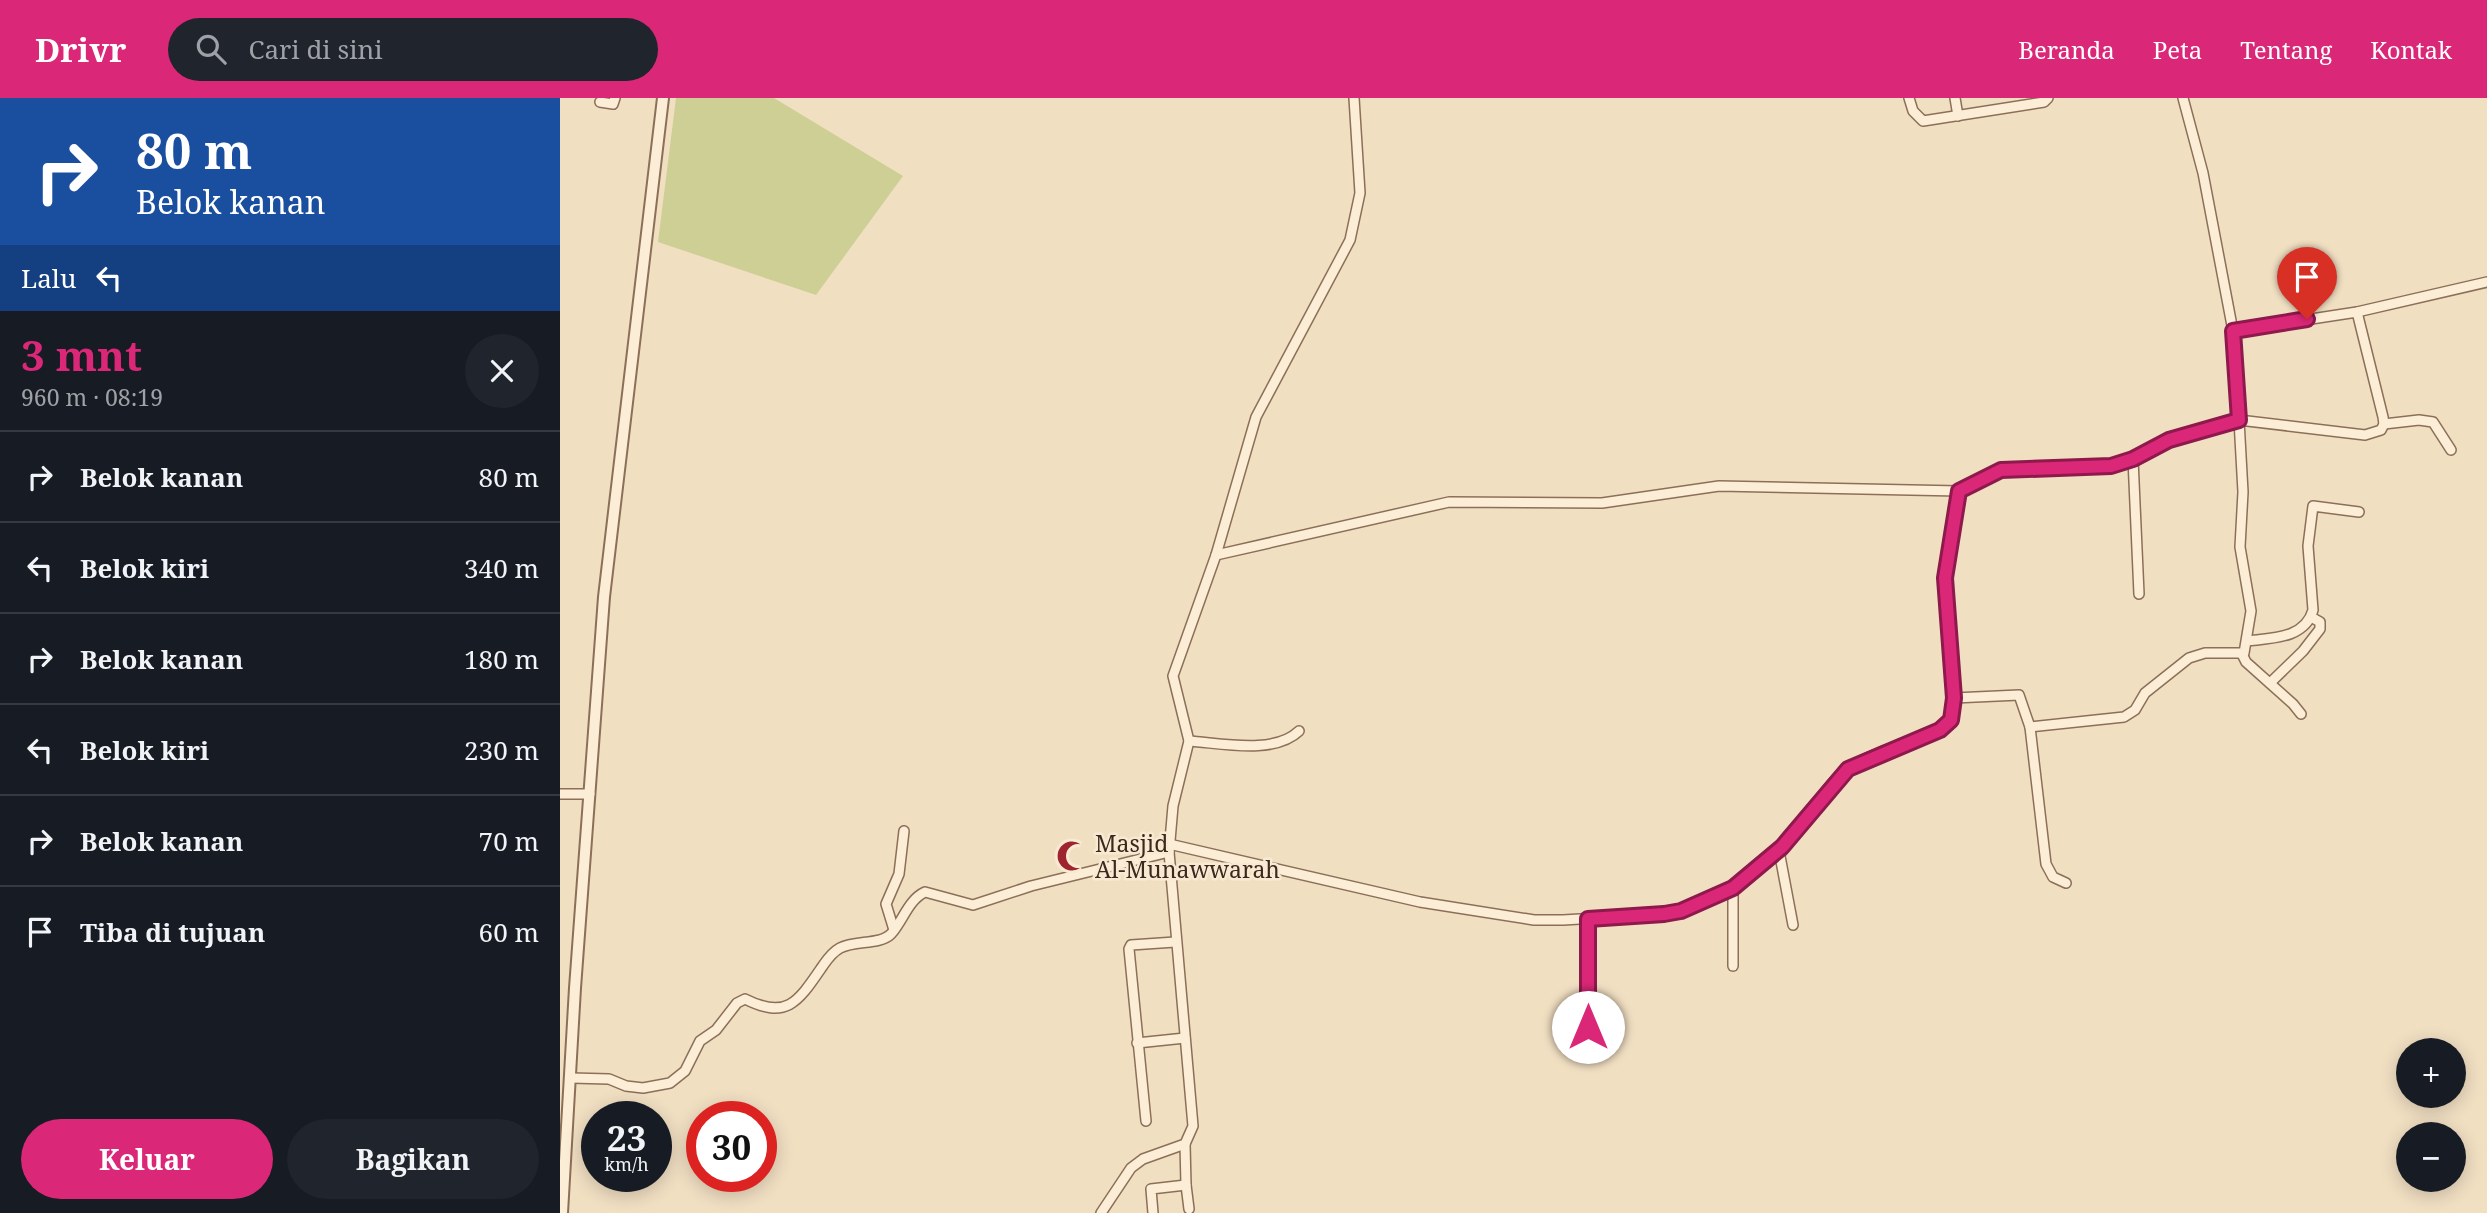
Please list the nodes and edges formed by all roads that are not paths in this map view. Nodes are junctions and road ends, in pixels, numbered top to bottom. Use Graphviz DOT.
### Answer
graph roads {
  1 [pos="615,98"];
  2 [pos="663,98"];
  3 [pos="1354,98"];
  4 [pos="1909,98"];
  5 [pos="1955,98"];
  6 [pos="2048,98"];
  7 [pos="2183,98"];
  8 [pos="600,102"];
  9 [pos="1958,116"];
  10 [pos="2487,282"];
  11 [pos="2357,312"];
  12 [pos="2233,331"];
  13 [pos="2239,420"];
  14 [pos="2384,424"];
  15 [pos="2451,450"];
  16 [pos="2133,459"];
  17 [pos="1959,491"];
  18 [pos="2359,512"];
  19 [pos="1216,555"];
  20 [pos="2140,594"];
  21 [pos="2311,617"];
  22 [pos="2247,641"];
  23 [pos="2242,654"];
  24 [pos="2270,683"];
  25 [pos="1954,698"];
  26 [pos="2301,714"];
  27 [pos="2030,727"];
  28 [pos="1299,731"];
  29 [pos="1189,741"];
  30 [pos="560,794"];
  31 [pos="590,794"];
  32 [pos="904,831"];
  33 [pos="1782,847"];
  34 [pos="1169,848"];
  35 [pos="2066,883"];
  36 [pos="1733,888"];
  37 [pos="1588,919"];
  38 [pos="1793,925"];
  39 [pos="894,930"];
  40 [pos="1175,942"];
  41 [pos="1733,966"];
  42 [pos="1588,1027"];
  43 [pos="1185,1038"];
  44 [pos="1138,1043"];
  45 [pos="571,1078"];
  46 [pos="1146,1121"];
  47 [pos="1185,1144"];
  48 [pos="1186,1185"];
  49 [pos="1189,1209"];
  50 [pos="562,1213"];
  51 [pos="1101,1213"];
  52 [pos="1153,1213"];
  1 -- 8 [label="street"];
  2 -- 31 [label="street"];
  3 -- 19 [label="street"];
  4 -- 9 [label="street"];
  5 -- 9 [label="street"];
  6 -- 9 [label="street"];
  7 -- 12 [label="street"];
  10 -- 11 [label="street"];
  11 -- 12 [label="street"];
  11 -- 14 [label="street"];
  12 -- 13 [label="street"];
  13 -- 14 [label="street"];
  13 -- 16 [label="street"];
  13 -- 22 [label="street"];
  14 -- 15 [label="street"];
  16 -- 17 [label="street"];
  16 -- 20 [label="street"];
  17 -- 19 [label="street"];
  17 -- 25 [label="street"];
  18 -- 21 [label="street"];
  19 -- 29 [label="street"];
  21 -- 22 [label="street"];
  21 -- 24 [label="street"];
  22 -- 23 [label="street"];
  23 -- 24 [label="street"];
  23 -- 27 [label="street"];
  24 -- 26 [label="street"];
  25 -- 27 [label="street"];
  25 -- 33 [label="street"];
  27 -- 35 [label="street"];
  28 -- 29 [label="street"];
  29 -- 34 [label="street"];
  30 -- 31 [label="street"];
  31 -- 45 [label="street"];
  32 -- 39 [label="street"];
  33 -- 36 [label="street"];
  33 -- 38 [label="street"];
  34 -- 37 [label="street"];
  34 -- 39 [label="street"];
  34 -- 40 [label="street"];
  36 -- 37 [label="street"];
  36 -- 41 [label="street"];
  37 -- 42 [label="street"];
  39 -- 45 [label="street"];
  40 -- 43 [label="street"];
  40 -- 44 [label="street"];
  43 -- 44 [label="street"];
  43 -- 47 [label="street"];
  44 -- 46 [label="street"];
  45 -- 50 [label="street"];
  47 -- 48 [label="street"];
  47 -- 51 [label="street"];
  48 -- 49 [label="street"];
  48 -- 52 [label="street"];
}
